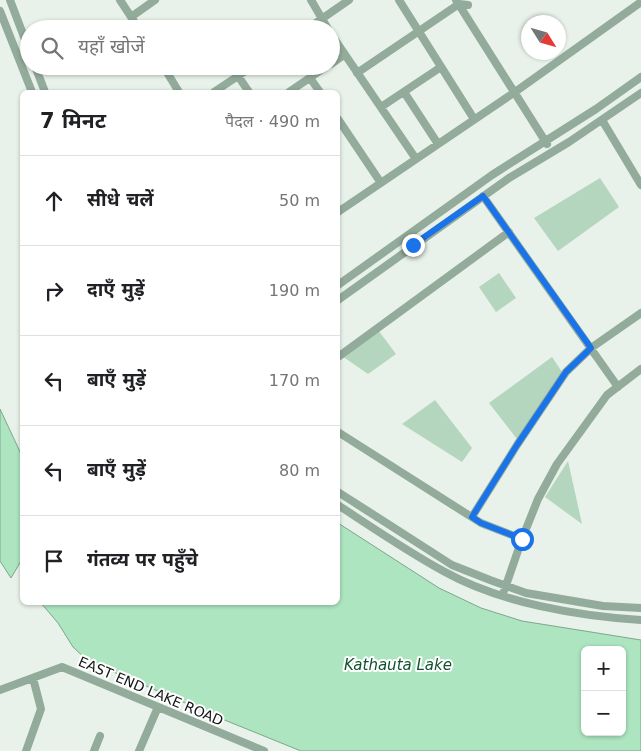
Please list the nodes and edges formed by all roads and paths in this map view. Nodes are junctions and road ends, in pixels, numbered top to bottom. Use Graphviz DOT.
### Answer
graph roads {
  1 [pos="10,0"];
  2 [pos="120,0"];
  3 [pos="155,0"];
  4 [pos="311,0"];
  5 [pos="349,0"];
  6 [pos="399,0"];
  7 [pos="476,0"];
  8 [pos="641,2"];
  9 [pos="461,4"];
  10 [pos="0,11"];
  11 [pos="131,17"];
  12 [pos="322,19"];
  13 [pos="133,20"];
  14 [pos="20,26"];
  15 [pos="418,31"];
  16 [pos="340,48"];
  17 [pos="344,54"];
  18 [pos="340,57"];
  19 [pos="20,62"];
  20 [pos="441,67"];
  21 [pos="357,73"];
  22 [pos="25,75"];
  23 [pos="38,75"];
  24 [pos="169,75"];
  25 [pos="314,75"];
  26 [pos="238,76"];
  27 [pos="641,77"];
  28 [pos="310,78"];
  29 [pos="31,90"];
  30 [pos="44,90"];
  31 [pos="178,90"];
  32 [pos="217,90"];
  33 [pos="248,90"];
  34 [pos="292,90"];
  35 [pos="319,90"];
  36 [pos="404,92"];
  37 [pos="515,92"];
  38 [pos="641,92"];
  39 [pos="381,107"];
  40 [pos="474,119"];
  41 [pos="602,120"];
  42 [pos="340,121"];
  43 [pos="345,129"];
  44 [pos="340,133"];
  45 [pos="546,141"];
  46 [pos="438,144"];
  47 [pos="552,152"];
  48 [pos="416,159"];
  49 [pos="381,183"];
  50 [pos="641,185"];
  51 [pos="483,196"];
  52 [pos="340,211"];
  53 [pos="509,232"];
  54 [pos="340,284"];
  55 [pos="340,299"];
  56 [pos="641,312"];
  57 [pos="591,348"];
  58 [pos="340,355"];
  59 [pos="641,369"];
  60 [pos="618,387"];
  61 [pos="340,433"];
  62 [pos="340,493"];
  63 [pos="340,506"];
  64 [pos="472,517"];
  65 [pos="522,539"];
  66 [pos="506,586"];
  67 [pos="502,596"];
  68 [pos="641,608"];
  69 [pos="641,620"];
  70 [pos="32,678"];
  71 [pos="0,690"];
  72 [pos="158,707"];
  73 [pos="100,736"];
  74 [pos="26,751"];
  75 [pos="94,751"];
  76 [pos="139,751"];
  77 [pos="264,751"];
  1 -- 14 [label="street"];
  2 -- 11 [label="street"];
  3 -- 11 [label="street"];
  4 -- 12 [label="street"];
  5 -- 12 [label="street"];
  6 -- 15 [label="street"];
  7 -- 9 [label="street"];
  8 -- 37 [label="street"];
  9 -- 15 [label="street"];
  9 -- 37 [label="street"];
  10 -- 19 [label="street"];
  11 -- 13 [label="street"];
  15 -- 20 [label="street"];
  15 -- 21 [label="street"];
  16 -- 17 [label="street"];
  17 -- 18 [label="street"];
  17 -- 21 [label="street"];
  20 -- 36 [label="street"];
  20 -- 40 [label="street"];
  21 -- 39 [label="street"];
  22 -- 29 [label="street"];
  23 -- 30 [label="street"];
  24 -- 31 [label="street"];
  25 -- 28 [label="street"];
  26 -- 32 [label="street"];
  26 -- 33 [label="street"];
  27 -- 45 [label="street"];
  28 -- 34 [label="street"];
  28 -- 35 [label="street"];
  36 -- 39 [label="street"];
  36 -- 46 [label="street"];
  37 -- 40 [label="street"];
  37 -- 45 [label="street"];
  38 -- 41 [label="street"];
  39 -- 48 [label="street"];
  40 -- 46 [label="street"];
  41 -- 47 [label="street"];
  41 -- 50 [label="street"];
  42 -- 43 [label="street"];
  43 -- 44 [label="street"];
  43 -- 49 [label="street"];
  45 -- 47 [label="street"];
  45 -- 54 [label="street"];
  46 -- 48 [label="street"];
  47 -- 51 [label="street"];
  48 -- 49 [label="street"];
  49 -- 52 [label="street"];
  51 -- 53 [label="street"];
  51 -- 55 [label="street"];
  53 -- 57 [label="street"];
  53 -- 58 [label="street"];
  56 -- 57 [label="street"];
  57 -- 60 [label="street"];
  57 -- 64 [label="street"];
  59 -- 60 [label="street"];
  60 -- 65 [label="street"];
  61 -- 64 [label="street"];
  62 -- 66 [label="street"];
  63 -- 67 [label="street"];
  64 -- 65 [label="street"];
  65 -- 66 [label="street"];
  66 -- 67 [label="street"];
  66 -- 68 [label="street"];
  67 -- 69 [label="street"];
  70 -- 71 [label="street, EAST END LAKE ROAD"];
  70 -- 72 [label="street, EAST END LAKE ROAD"];
  70 -- 74 [label="street"];
  72 -- 76 [label="street"];
  72 -- 77 [label="street, EAST END LAKE ROAD"];
  73 -- 75 [label="street"];
}
